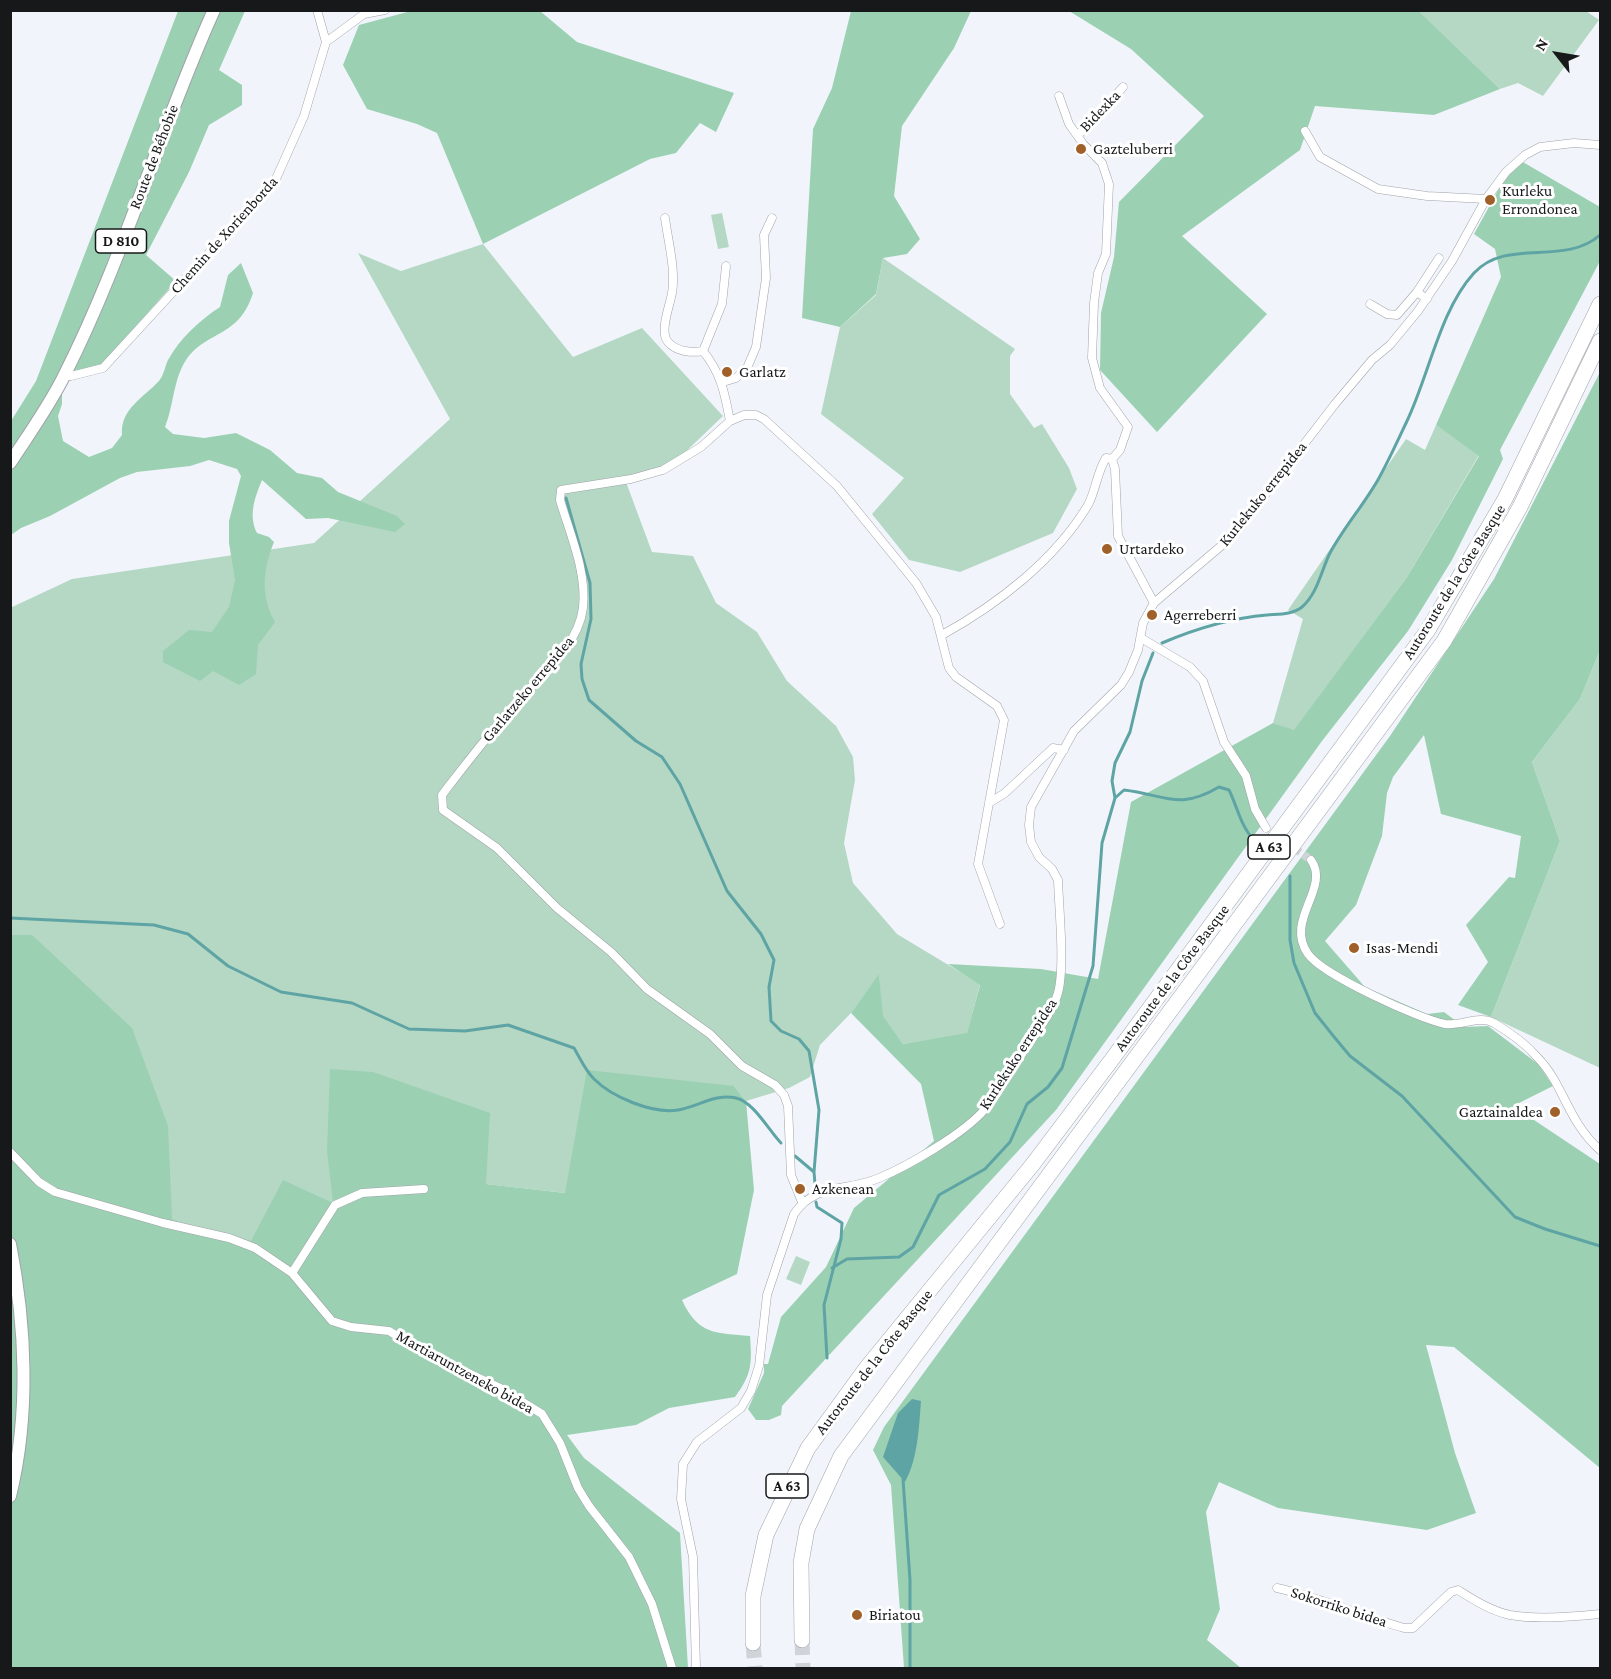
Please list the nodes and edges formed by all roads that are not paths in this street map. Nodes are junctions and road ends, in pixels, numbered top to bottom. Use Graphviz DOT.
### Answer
graph roads {
  1 [pos="214,10"];
  2 [pos="316,10"];
  3 [pos="385,10"];
  4 [pos="364,12"];
  5 [pos="326,42"];
  6 [pos="1123,87"];
  7 [pos="1059,96"];
  8 [pos="1305,131"];
  9 [pos="1077,135"];
  10 [pos="1600,145"];
  11 [pos="1486,199"];
  12 [pos="772,218"];
  13 [pos="665,219"];
  14 [pos="1439,258"];
  15 [pos="726,266"];
  16 [pos="1417,292"];
  17 [pos="1427,298"];
  18 [pos="1370,304"];
  19 [pos="1600,304"];
  20 [pos="1600,341"];
  21 [pos="703,351"];
  22 [pos="64,375"];
  23 [pos="723,382"];
  24 [pos="730,421"];
  25 [pos="1112,459"];
  26 [pos="10,463"];
  27 [pos="1154,603"];
  28 [pos="942,635"];
  29 [pos="1141,638"];
  30 [pos="1064,750"];
  31 [pos="989,803"];
  32 [pos="1266,828"];
  33 [pos="1311,860"];
  34 [pos="1000,924"];
  35 [pos="1600,1150"];
  36 [pos="10,1152"];
  37 [pos="424,1189"];
  38 [pos="802,1202"];
  39 [pos="10,1244"];
  40 [pos="292,1273"];
  41 [pos="10,1285"];
  42 [pos="21,1406"];
  43 [pos="10,1496"];
  44 [pos="1277,1588"];
  45 [pos="1600,1614"];
  46 [pos="802,1640"];
  47 [pos="753,1644"];
  48 [pos="672,1668"];
  49 [pos="696,1668"];
  1 -- 22 [label="main road, Route de Béhobie / D 810"];
  2 -- 5 [label="street"];
  3 -- 4 [label="street"];
  4 -- 5 [label="street"];
  5 -- 22 [label="street, Chemin de Xorienborda"];
  6 -- 9 [label="street, Bidexka"];
  7 -- 9 [label="street"];
  8 -- 11 [label="street"];
  9 -- 25 [label="street"];
  10 -- 11 [label="street, Kurlekuko errepidea"];
  11 -- 17 [label="street, Kurlekuko errepidea"];
  12 -- 23 [label="street"];
  13 -- 21 [label="street"];
  14 -- 16 [label="street"];
  15 -- 21 [label="street"];
  16 -- 17 [label="street"];
  16 -- 18 [label="street"];
  17 -- 27 [label="street, Kurlekuko errepidea"];
  19 -- 47 [label="highway, Autoroute de la Côte Basque / A 63"];
  20 -- 46 [label="highway, Autoroute de la Côte Basque / A 63"];
  21 -- 23 [label="street"];
  22 -- 26 [label="main road, Route de Béhobie / D 810"];
  23 -- 24 [label="street"];
  24 -- 28 [label="street"];
  24 -- 38 [label="street, Garlatzeko errepidea"];
  25 -- 27 [label="street"];
  25 -- 28 [label="street"];
  27 -- 29 [label="street, Kurlekuko errepidea"];
  28 -- 31 [label="street"];
  29 -- 30 [label="street, Kurlekuko errepidea"];
  29 -- 32 [label="street"];
  30 -- 31 [label="street"];
  30 -- 38 [label="street, Kurlekuko errepidea"];
  31 -- 34 [label="street"];
  33 -- 35 [label="street"];
  36 -- 40 [label="street, Martiaruntzeneko bidea"];
  37 -- 40 [label="street"];
  38 -- 49 [label="street"];
  39 -- 42 [label="main road"];
  40 -- 48 [label="street, Martiaruntzeneko bidea"];
  41 -- 42 [label="main road"];
  42 -- 43 [label="main road"];
  44 -- 45 [label="street, Sokorriko bidea"];
}
